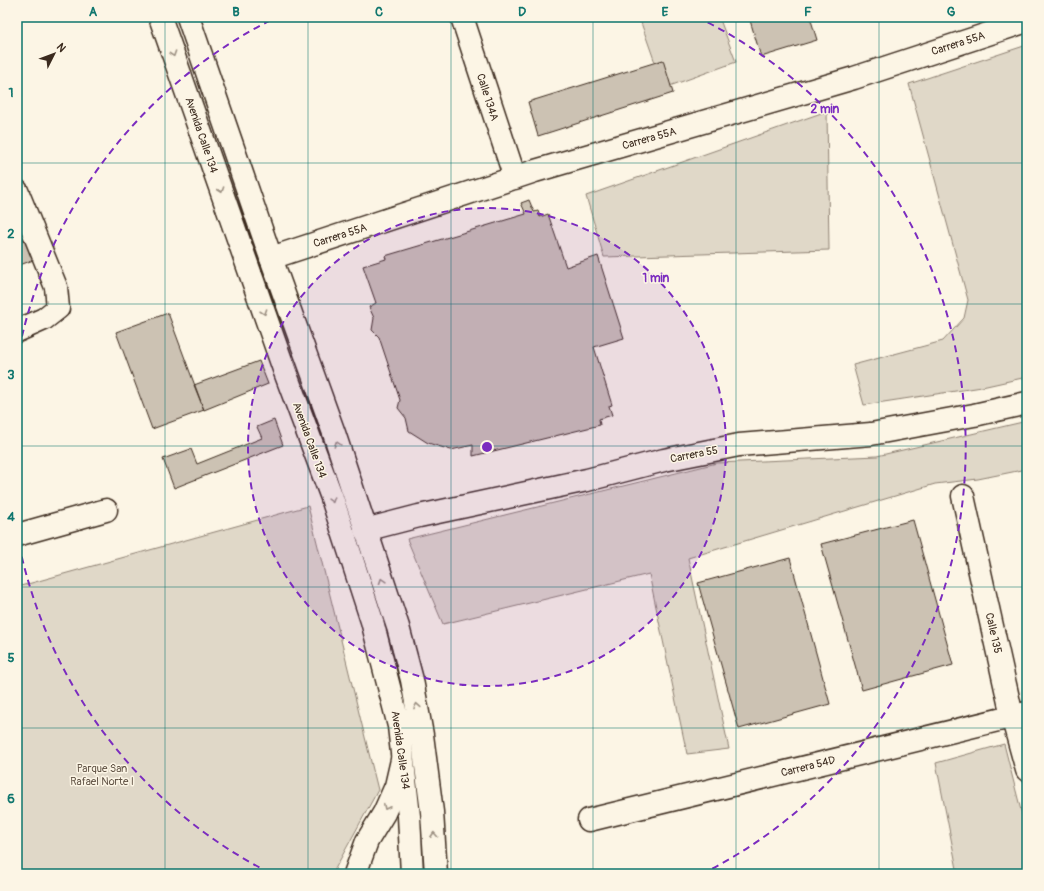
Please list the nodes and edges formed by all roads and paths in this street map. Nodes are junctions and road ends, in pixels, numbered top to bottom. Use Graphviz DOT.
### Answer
graph roads {
  1 [pos="160,17"];
  2 [pos="188,17"];
  3 [pos="462,17"];
  4 [pos="1027,21"];
  5 [pos="515,178"];
  6 [pos="17,191"];
  7 [pos="271,258"];
  8 [pos="17,331"];
  9 [pos="1027,403"];
  10 [pos="963,496"];
  11 [pos="106,510"];
  12 [pos="365,530"];
  13 [pos="17,535"];
  14 [pos="1020,714"];
  15 [pos="403,757"];
  16 [pos="1027,770"];
  17 [pos="589,820"];
  18 [pos="355,874"];
  19 [pos="412,874"];
  20 [pos="436,874"];
  1 -- 15 [label="street, Avenida Calle 134, one-way"];
  2 -- 7 [label="street, Avenida Calle 134"];
  3 -- 5 [label="street, Calle 134A"];
  4 -- 5 [label="street, Carrera 55A"];
  5 -- 7 [label="street, Carrera 55A"];
  6 -- 8 [label="street"];
  12 -- 7 [label="street, Avenida Calle 134, one-way"];
  9 -- 12 [label="street, Carrera 55"];
  10 -- 14 [label="street, Calle 135"];
  11 -- 13 [label="street"];
  20 -- 12 [label="street, Avenida Calle 134, one-way"];
  14 -- 16 [label="street, Calle 135"];
  14 -- 17 [label="street, Carrera 54D"];
  15 -- 18 [label="street, one-way"];
  15 -- 19 [label="street, Avenida Calle 134"];
}
